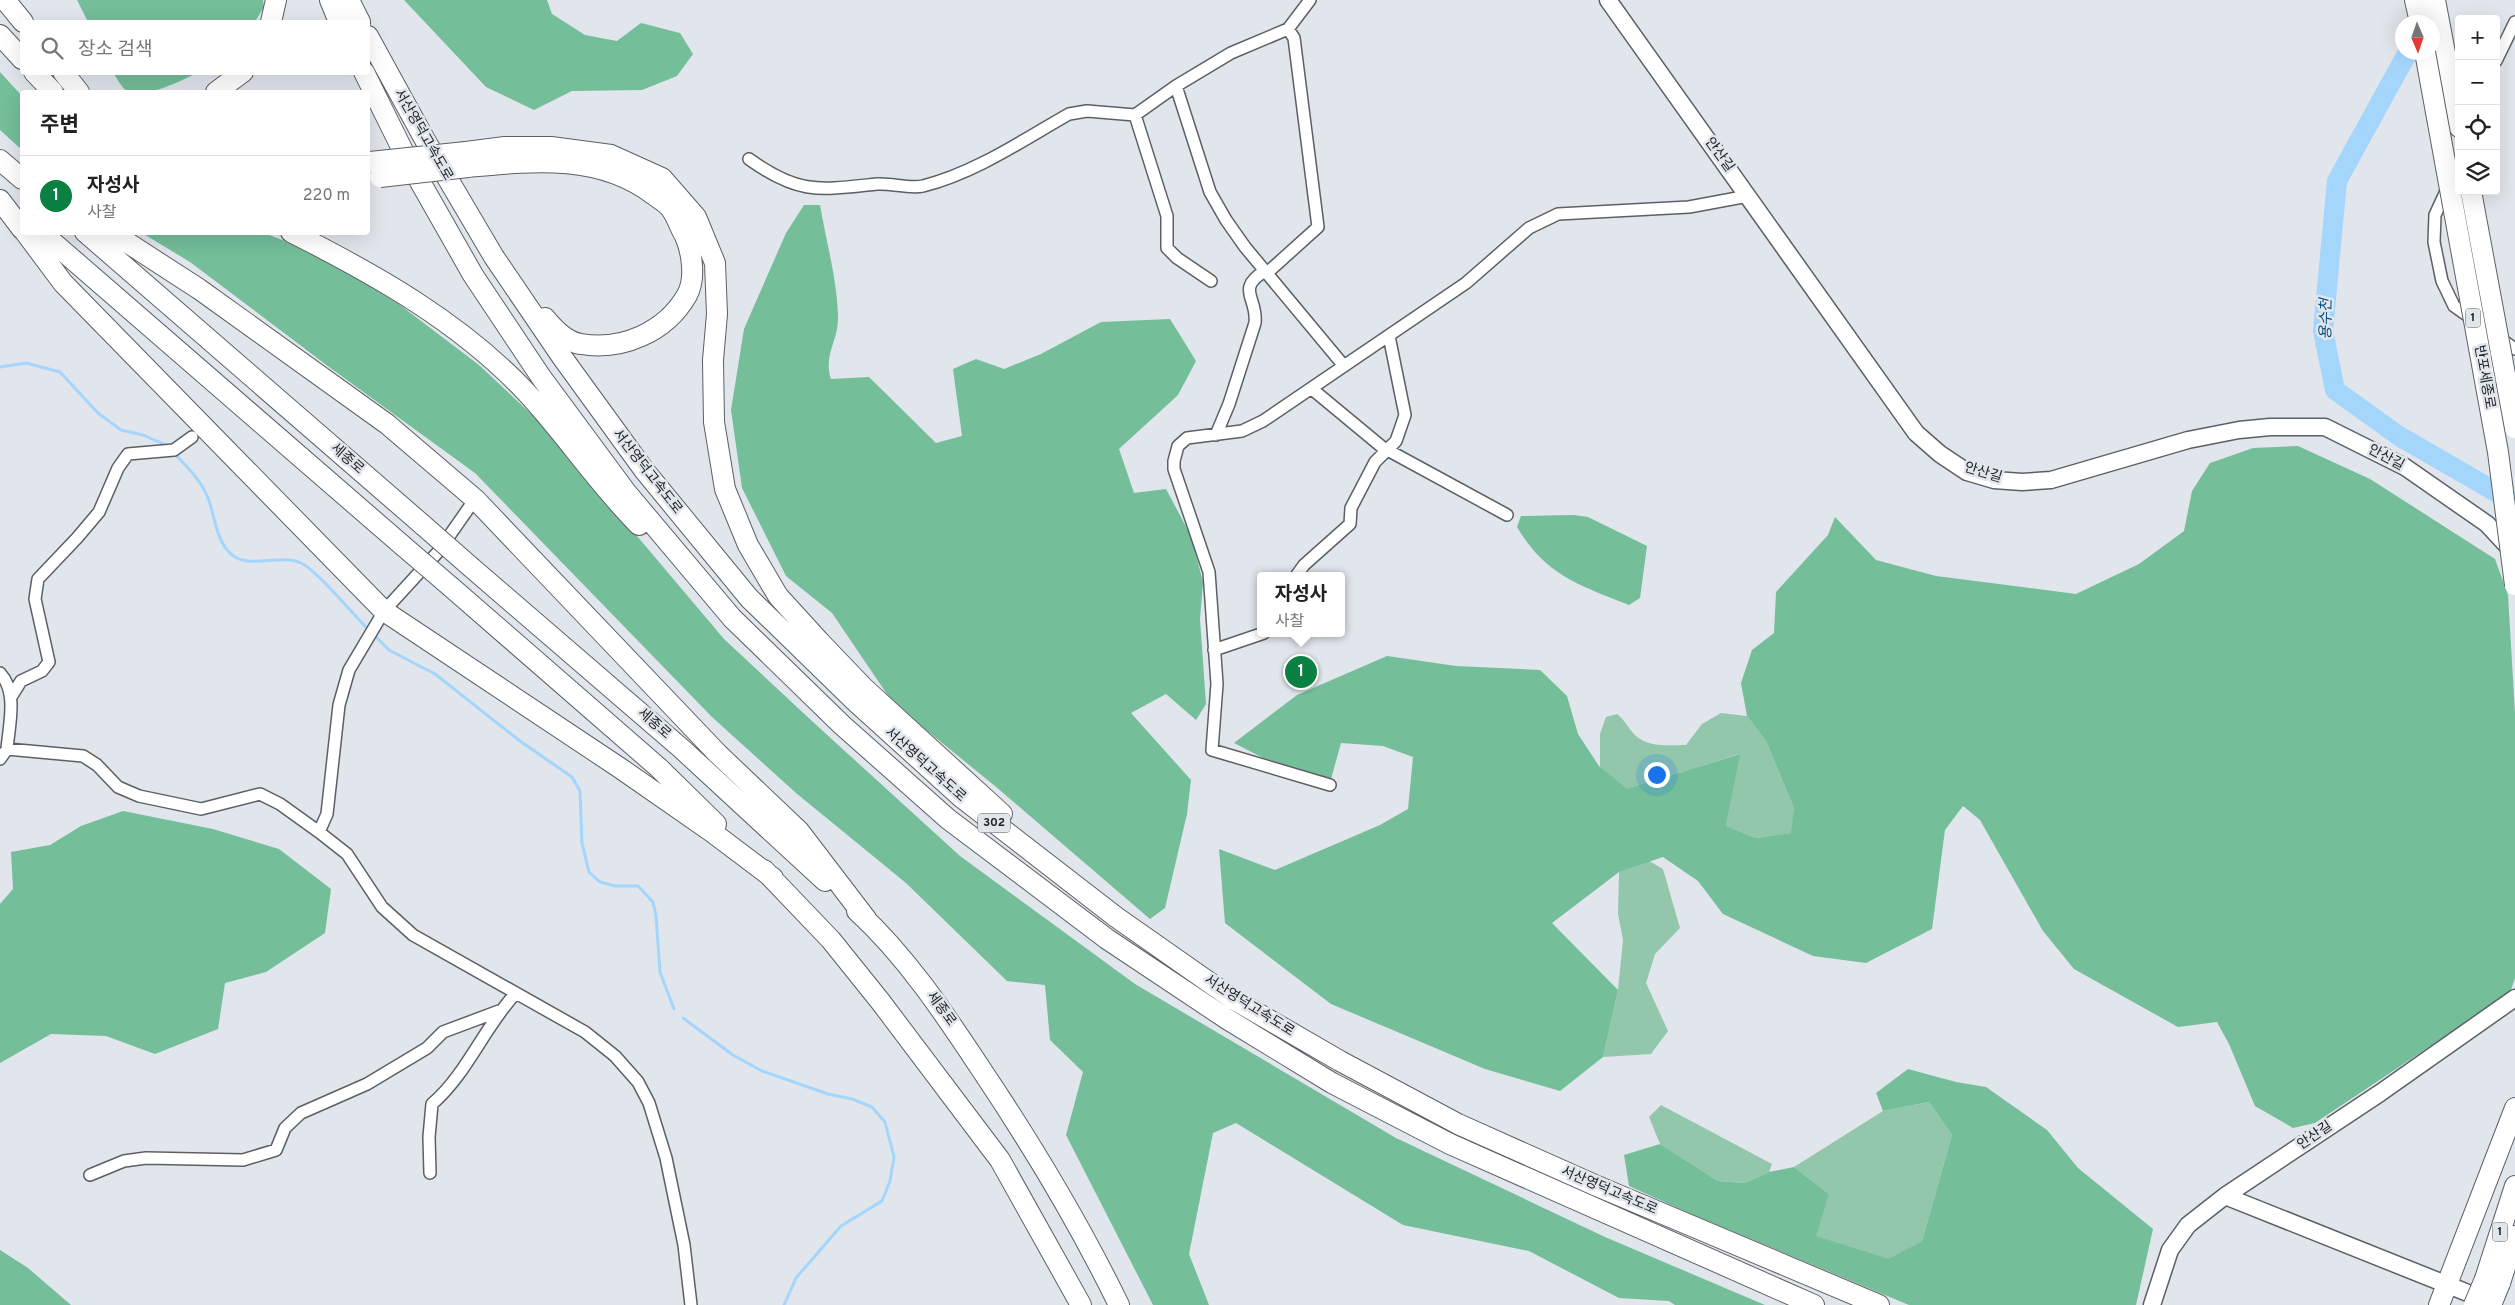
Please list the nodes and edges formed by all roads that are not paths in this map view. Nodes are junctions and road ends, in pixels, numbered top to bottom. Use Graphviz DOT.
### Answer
graph roads {
  1 [pos="5,0"];
  2 [pos="276,0"];
  3 [pos="330,0"];
  4 [pos="349,0"];
  5 [pos="1310,0"];
  6 [pos="1608,0"];
  7 [pos="2415,0"];
  8 [pos="2435,0"];
  9 [pos="2418,15"];
  10 [pos="21,20"];
  11 [pos="272,20"];
  12 [pos="338,20"];
  13 [pos="359,20"];
  14 [pos="2515,22"];
  15 [pos="1288,29"];
  16 [pos="0,35"];
  17 [pos="370,40"];
  18 [pos="20,57"];
  19 [pos="2426,60"];
  20 [pos="2496,60"];
  21 [pos="37,75"];
  22 [pos="65,75"];
  23 [pos="239,75"];
  24 [pos="365,75"];
  25 [pos="1176,86"];
  26 [pos="51,90"];
  27 [pos="77,90"];
  28 [pos="219,90"];
  29 [pos="2455,106"];
  30 [pos="1134,115"];
  31 [pos="467,159"];
  32 [pos="749,159"];
  33 [pos="371,170"];
  34 [pos="2455,172"];
  35 [pos="2472,195"];
  36 [pos="1748,196"];
  37 [pos="0,198"];
  38 [pos="20,214"];
  39 [pos="20,227"];
  40 [pos="27,235"];
  41 [pos="44,235"];
  42 [pos="88,235"];
  43 [pos="116,235"];
  44 [pos="297,235"];
  45 [pos="494,257"];
  46 [pos="1266,272"];
  47 [pos="1211,281"];
  48 [pos="1389,336"];
  49 [pos="2515,349"];
  50 [pos="1344,366"];
  51 [pos="1312,389"];
  52 [pos="2515,428"];
  53 [pos="1216,435"];
  54 [pos="192,437"];
  55 [pos="1387,449"];
  56 [pos="475,499"];
  57 [pos="1507,515"];
  58 [pos="2515,554"];
  59 [pos="1299,572"];
  60 [pos="2515,585"];
  61 [pos="381,618"];
  62 [pos="732,618"];
  63 [pos="1257,635"];
  64 [pos="1214,650"];
  65 [pos="0,673"];
  66 [pos="11,697"];
  67 [pos="7,749"];
  68 [pos="0,759"];
  69 [pos="1330,785"];
  70 [pos="319,832"];
  71 [pos="772,878"];
  72 [pos="1116,917"];
  73 [pos="867,920"];
  74 [pos="516,993"];
  75 [pos="2515,998"];
  76 [pos="499,1011"];
  77 [pos="2515,1108"];
  78 [pos="430,1173"];
  79 [pos="90,1175"];
  80 [pos="2515,1186"];
  81 [pos="2225,1196"];
  82 [pos="2515,1236"];
  83 [pos="2492,1281"];
  84 [pos="2446,1284"];
  85 [pos="690,1305"];
  86 [pos="1082,1305"];
  87 [pos="1119,1305"];
  88 [pos="1814,1305"];
  89 [pos="1879,1305"];
  90 [pos="2152,1305"];
  91 [pos="2439,1305"];
  92 [pos="2474,1305"];
  93 [pos="2491,1305"];
  94 [pos="2499,1305"];
  1 -- 10 [label="highway"];
  2 -- 11 [label="highway"];
  3 -- 12 [label="highway"];
  4 -- 13 [label="highway"];
  5 -- 15 [label="street"];
  6 -- 36 [label="street, 안산길"];
  7 -- 9 [label="highway"];
  8 -- 29 [label="highway"];
  14 -- 20 [label="street"];
  15 -- 25 [label="street"];
  15 -- 46 [label="street"];
  16 -- 18 [label="highway"];
  17 -- 45 [label="highway, 서산영덕고속도로 / 302"];
  19 -- 60 [label="highway, 반포세종로 / 1, bridge"];
  21 -- 26 [label="highway"];
  22 -- 27 [label="highway"];
  23 -- 28 [label="highway"];
  24 -- 62 [label="highway, 서산영덕고속도로 / 302"];
  25 -- 30 [label="street"];
  25 -- 46 [label="street"];
  30 -- 32 [label="street"];
  30 -- 47 [label="street"];
  31 -- 33 [label="highway, bridge"];
  31 -- 45 [label="highway"];
  31 -- 72 [label="highway"];
  34 -- 49 [label="street"];
  35 -- 52 [label="highway, 반포세종로 / 1, bridge"];
  36 -- 48 [label="street"];
  36 -- 58 [label="street, 안산길"];
  37 -- 38 [label="highway"];
  37 -- 39 [label="highway"];
  40 -- 61 [label="highway"];
  41 -- 71 [label="highway, 세종로, bridge"];
  42 -- 73 [label="highway, 세종로, bridge"];
  43 -- 56 [label="highway"];
  44 -- 62 [label="highway"];
  45 -- 72 [label="highway, 서산영덕고속도로 / 302"];
  46 -- 50 [label="street"];
  46 -- 53 [label="street"];
  48 -- 50 [label="street"];
  48 -- 55 [label="street"];
  50 -- 51 [label="street"];
  51 -- 53 [label="street"];
  51 -- 55 [label="street"];
  53 -- 64 [label="street"];
  54 -- 66 [label="street"];
  55 -- 57 [label="street"];
  55 -- 59 [label="street"];
  56 -- 61 [label="street"];
  56 -- 73 [label="highway"];
  61 -- 70 [label="street"];
  61 -- 71 [label="highway"];
  62 -- 88 [label="highway, 서산영덕고속도로 / 302"];
  63 -- 64 [label="street"];
  64 -- 69 [label="street"];
  65 -- 66 [label="street"];
  66 -- 67 [label="street"];
  67 -- 68 [label="street"];
  67 -- 70 [label="street"];
  70 -- 74 [label="street"];
  71 -- 86 [label="highway"];
  72 -- 89 [label="highway, 서산영덕고속도로 / 302"];
  73 -- 87 [label="highway, 세종로"];
  74 -- 76 [label="street"];
  74 -- 85 [label="street"];
  75 -- 81 [label="street, 안산길"];
  76 -- 78 [label="street"];
  76 -- 79 [label="street"];
  77 -- 84 [label="highway"];
  80 -- 83 [label="highway, 1"];
  81 -- 84 [label="street"];
  81 -- 90 [label="street, 안산길"];
  82 -- 83 [label="highway, 1"];
  83 -- 92 [label="highway, 1, bridge"];
  83 -- 93 [label="highway, 1, bridge"];
  84 -- 91 [label="highway"];
  84 -- 94 [label="street"];
}
